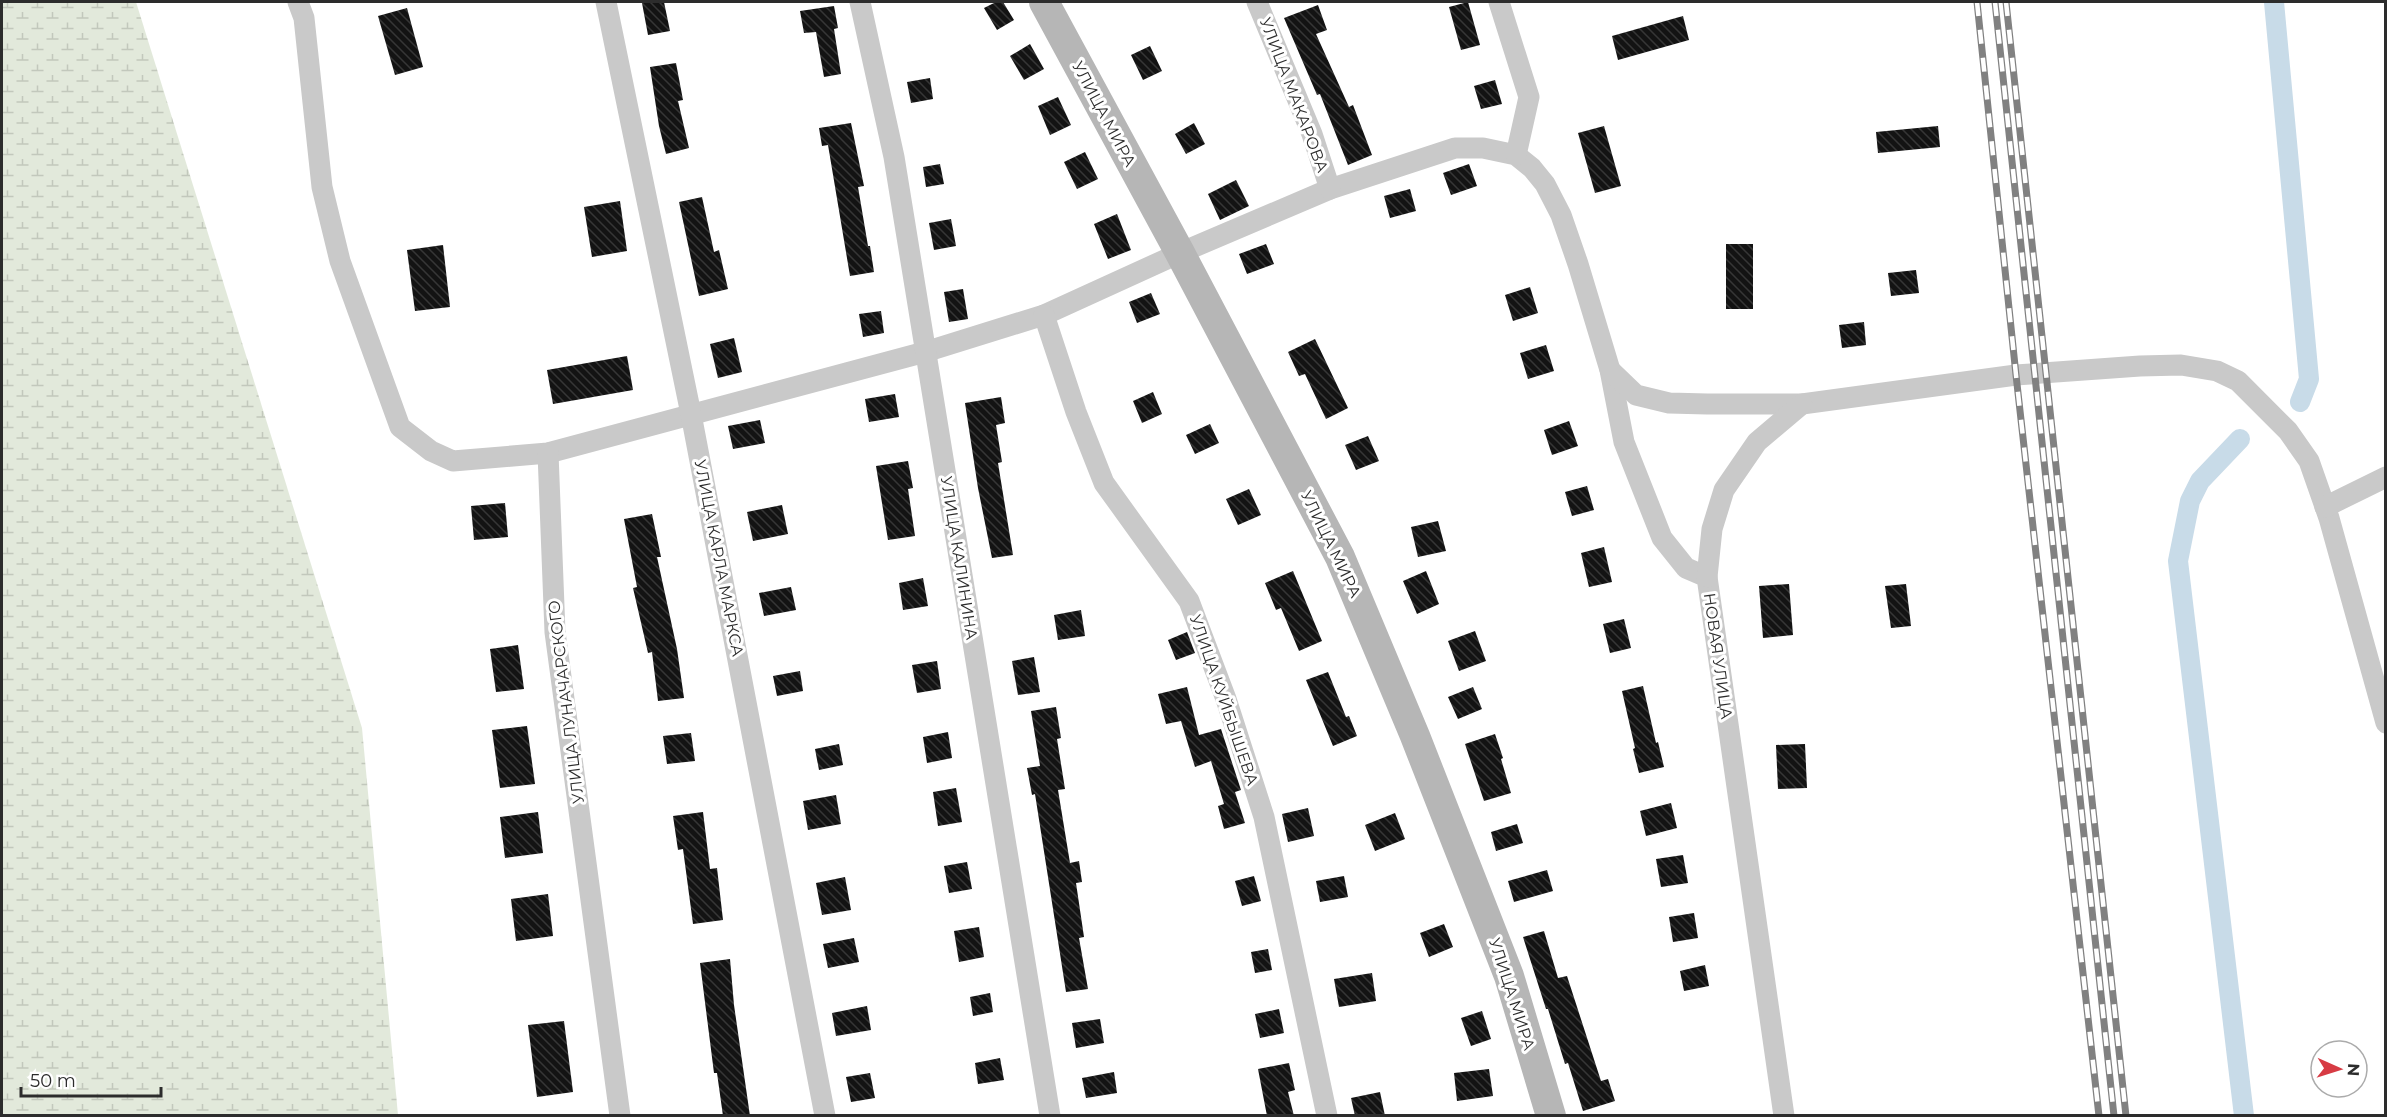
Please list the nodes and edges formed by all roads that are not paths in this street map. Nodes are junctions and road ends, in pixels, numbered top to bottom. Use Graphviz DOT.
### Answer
graph roads {
  1 [pos="298,2"];
  2 [pos="606,2"];
  3 [pos="860,2"];
  4 [pos="1044,2"];
  5 [pos="1257,2"];
  6 [pos="1499,2"];
  7 [pos="1516,155"];
  8 [pos="1330,189"];
  9 [pos="1180,252"];
  10 [pos="1044,315"];
  11 [pos="925,352"];
  12 [pos="1610,370"];
  13 [pos="1802,405"];
  14 [pos="691,414"];
  15 [pos="548,453"];
  16 [pos="2385,477"];
  17 [pos="2325,507"];
  18 [pos="1707,577"];
  19 [pos="2385,723"];
  20 [pos="620,1116"];
  21 [pos="825,1116"];
  22 [pos="1050,1116"];
  23 [pos="1327,1116"];
  24 [pos="1551,1116"];
  25 [pos="1784,1116"];
  1 -- 15 [label="street"];
  2 -- 14 [label="street, УЛИЦА КАРЛА МАРКСА"];
  3 -- 11 [label="street, УЛИЦА КАЛИНИНА"];
  4 -- 9 [label="street, УЛИЦА МИРА"];
  5 -- 8 [label="street, УЛИЦА МАКАРОВА"];
  6 -- 7 [label="street"];
  7 -- 8 [label="street"];
  7 -- 12 [label="street, НОВАЯ УЛИЦА"];
  8 -- 9 [label="street"];
  9 -- 10 [label="street"];
  9 -- 24 [label="street, УЛИЦА МИРА"];
  10 -- 11 [label="street"];
  10 -- 23 [label="street, УЛИЦА КУЙБЫШЕВА"];
  11 -- 14 [label="street"];
  11 -- 22 [label="street, УЛИЦА КАЛИНИНА"];
  12 -- 13 [label="street"];
  12 -- 18 [label="street, НОВАЯ УЛИЦА"];
  13 -- 17 [label="street"];
  13 -- 18 [label="street"];
  14 -- 15 [label="street"];
  14 -- 21 [label="street, УЛИЦА КАРЛА МАРКСА"];
  15 -- 20 [label="street, УЛИЦА ЛУНАЧАРСКОГО"];
  16 -- 17 [label="street"];
  17 -- 19 [label="street"];
  18 -- 25 [label="street, НОВАЯ УЛИЦА"];
}
